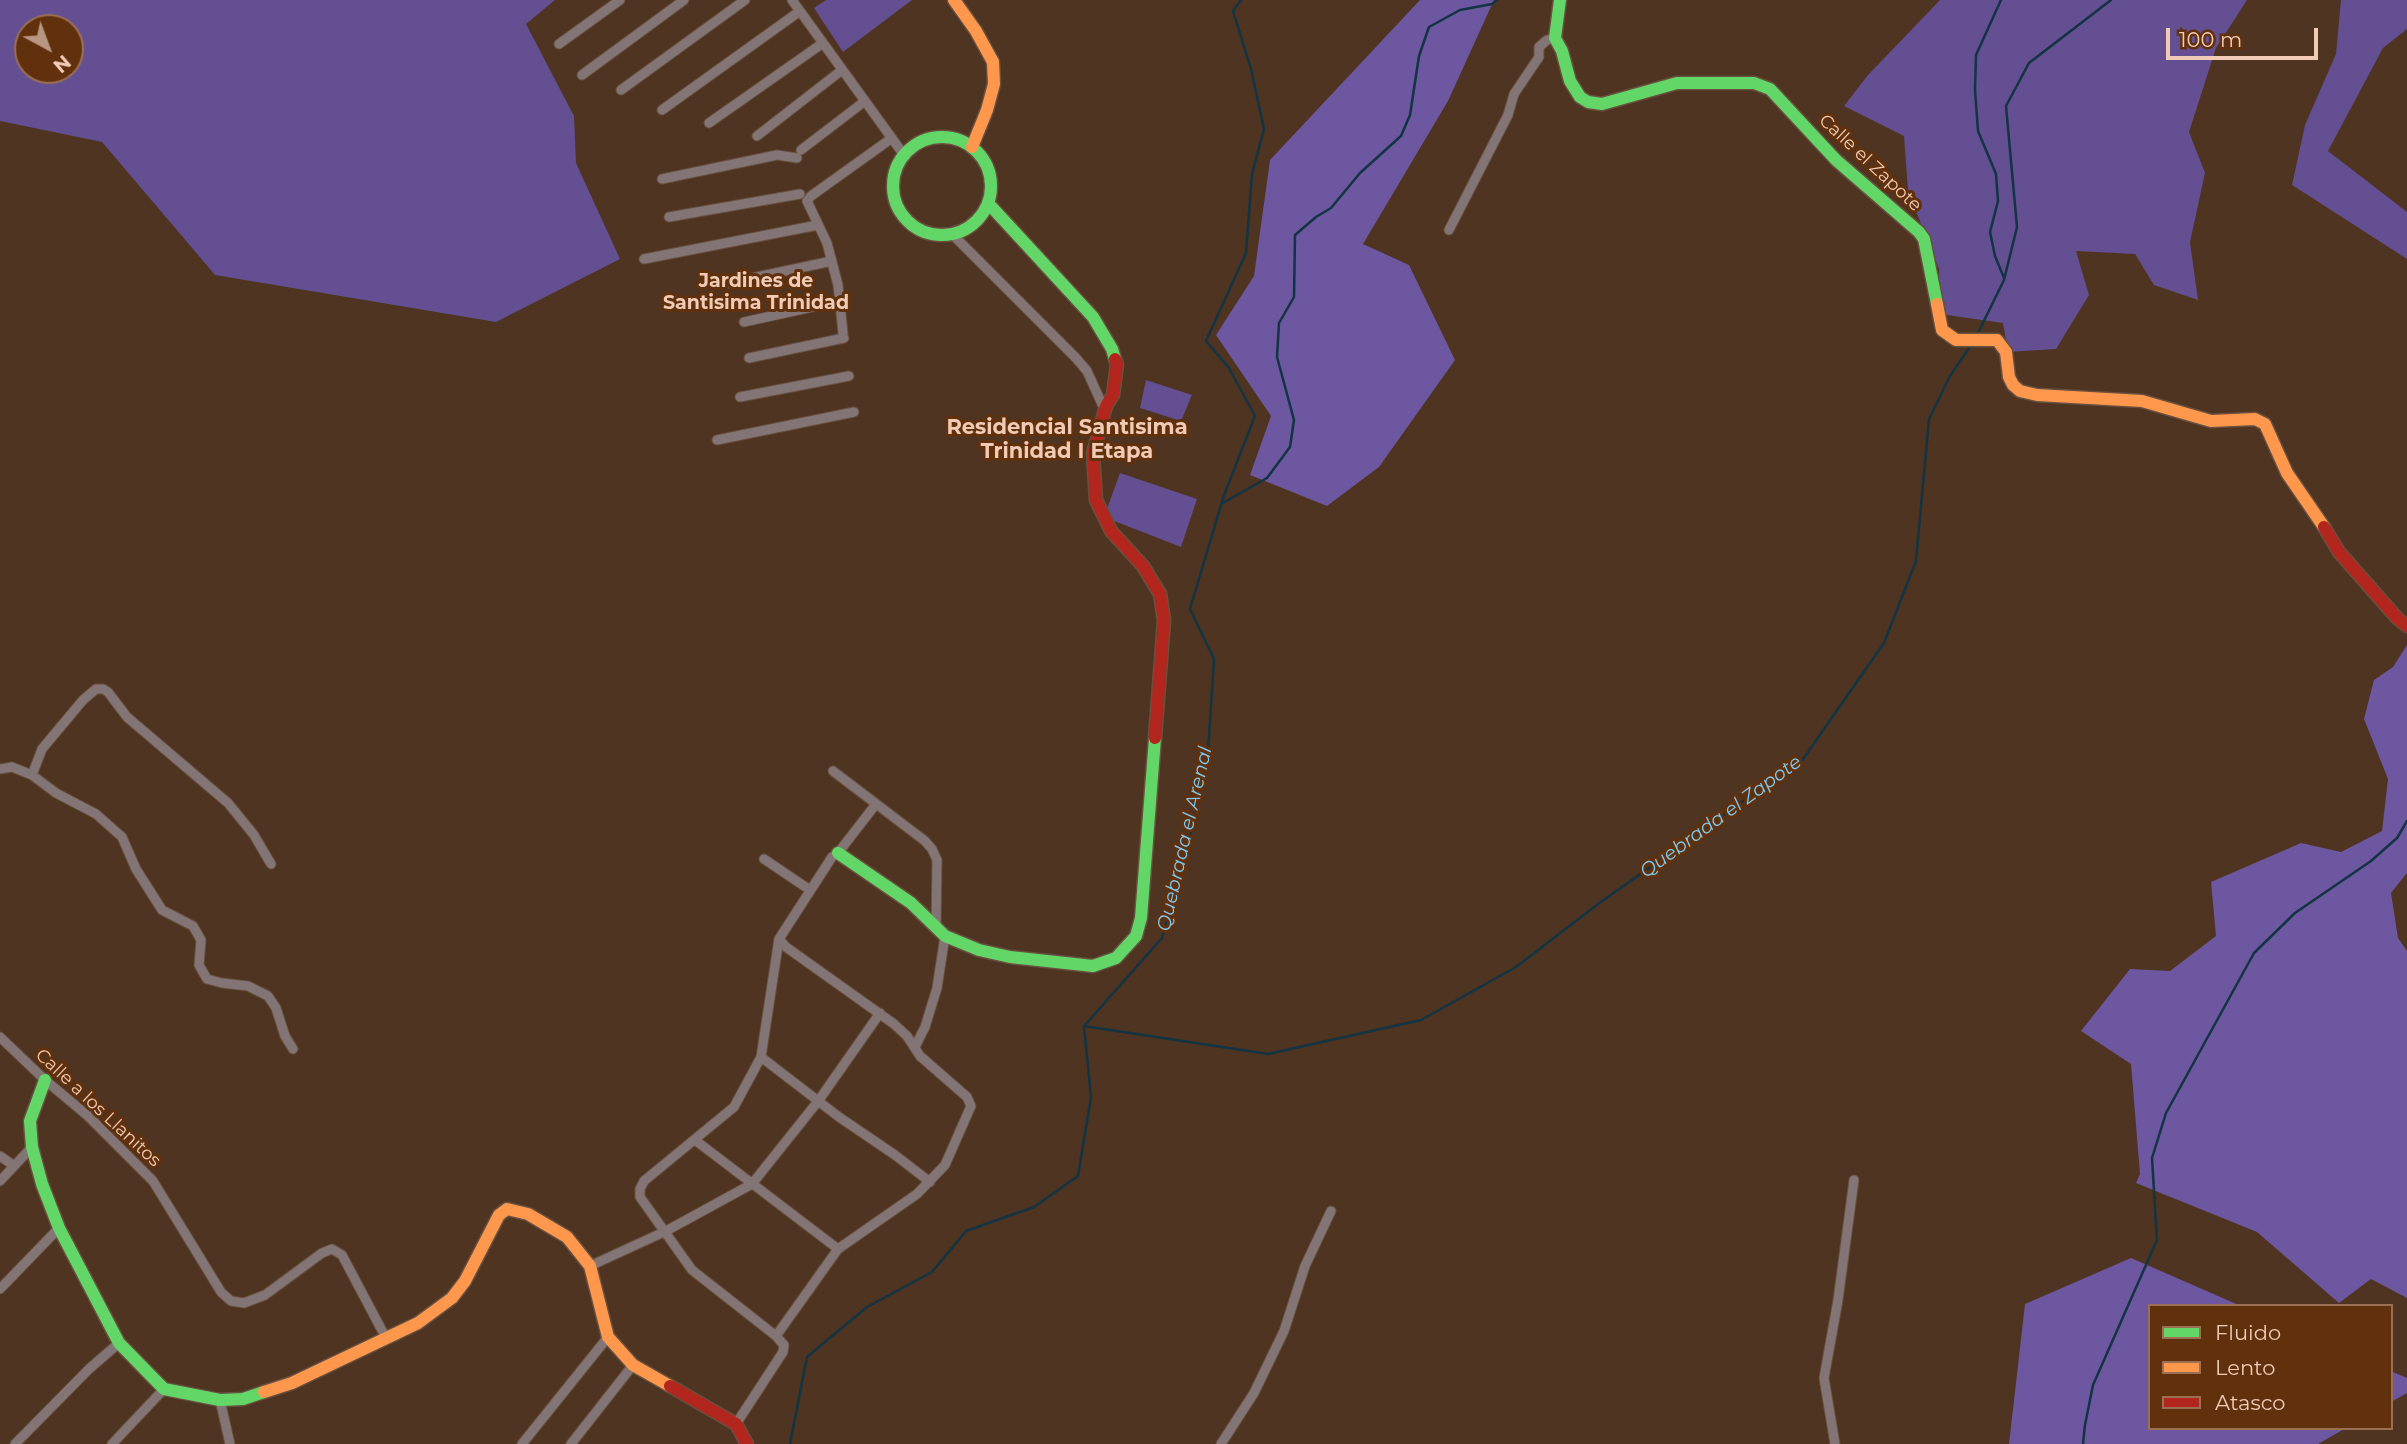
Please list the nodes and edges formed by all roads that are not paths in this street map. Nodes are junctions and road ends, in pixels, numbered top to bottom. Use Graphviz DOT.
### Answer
graph roads {
  1 [pos="620,0"];
  2 [pos="684,0"];
  3 [pos="745,0"];
  4 [pos="792,0"];
  5 [pos="954,0"];
  6 [pos="1560,0"];
  7 [pos="800,11"];
  8 [pos="1555,38"];
  9 [pos="822,43"];
  10 [pos="559,44"];
  11 [pos="842,70"];
  12 [pos="582,75"];
  13 [pos="621,90"];
  14 [pos="865,101"];
  15 [pos="662,110"];
  16 [pos="709,123"];
  17 [pos="757,136"];
  18 [pos="892,138"];
  19 [pos="972,147"];
  20 [pos="904,155"];
  21 [pos="662,179"];
  22 [pos="800,194"];
  23 [pos="988,203"];
  24 [pos="669,217"];
  25 [pos="818,225"];
  26 [pos="1449,230"];
  27 [pos="952,234"];
  28 [pos="644,258"];
  29 [pos="832,261"];
  30 [pos="724,284"];
  31 [pos="840,301"];
  32 [pos="744,322"];
  33 [pos="748,358"];
  34 [pos="849,376"];
  35 [pos="740,397"];
  36 [pos="1106,406"];
  37 [pos="854,412"];
  38 [pos="717,440"];
  39 [pos="2407,626"];
  40 [pos="0,769"];
  41 [pos="833,771"];
  42 [pos="32,775"];
  43 [pos="876,803"];
  44 [pos="838,853"];
  45 [pos="764,859"];
  46 [pos="271,864"];
  47 [pos="810,890"];
  48 [pos="941,931"];
  49 [pos="781,949"];
  50 [pos="880,1013"];
  51 [pos="894,1024"];
  52 [pos="869,1028"];
  53 [pos="0,1037"];
  54 [pos="915,1047"];
  55 [pos="293,1049"];
  56 [pos="761,1057"];
  57 [pos="45,1080"];
  58 [pos="819,1100"];
  59 [pos="695,1140"];
  60 [pos="32,1147"];
  61 [pos="0,1156"];
  62 [pos="13,1166"];
  63 [pos="1854,1180"];
  64 [pos="0,1181"];
  65 [pos="930,1182"];
  66 [pos="752,1184"];
  67 [pos="1331,1211"];
  68 [pos="59,1228"];
  69 [pos="666,1231"];
  70 [pos="838,1249"];
  71 [pos="590,1266"];
  72 [pos="0,1289"];
  73 [pos="776,1336"];
  74 [pos="608,1337"];
  75 [pos="386,1338"];
  76 [pos="119,1343"];
  77 [pos="633,1365"];
  78 [pos="164,1389"];
  79 [pos="220,1400"];
  80 [pos="736,1424"];
  81 [pos="15,1444"];
  82 [pos="112,1444"];
  83 [pos="230,1444"];
  84 [pos="522,1444"];
  85 [pos="571,1444"];
  86 [pos="747,1444"];
  87 [pos="1222,1444"];
  88 [pos="1835,1444"];
  1 -- 10 [label="street"];
  2 -- 12 [label="street"];
  3 -- 13 [label="street"];
  4 -- 7 [label="street"];
  5 -- 19 [label="street"];
  6 -- 8 [label="street, Calle el Zapote"];
  7 -- 9 [label="street"];
  7 -- 15 [label="street"];
  8 -- 26 [label="street"];
  8 -- 39 [label="street, Calle el Zapote"];
  9 -- 11 [label="street"];
  9 -- 16 [label="street"];
  11 -- 14 [label="street"];
  11 -- 17 [label="street"];
  14 -- 18 [label="street"];
  14 -- 21 [label="street"];
  18 -- 20 [label="street"];
  18 -- 25 [label="street"];
  19 -- 20 [label="street"];
  19 -- 23 [label="street"];
  20 -- 27 [label="street"];
  22 -- 24 [label="street"];
  23 -- 27 [label="street"];
  23 -- 36 [label="street"];
  25 -- 28 [label="street"];
  25 -- 29 [label="street"];
  27 -- 36 [label="street"];
  29 -- 30 [label="street"];
  29 -- 31 [label="street"];
  31 -- 32 [label="street"];
  31 -- 33 [label="street"];
  34 -- 35 [label="street"];
  36 -- 48 [label="street"];
  37 -- 38 [label="street"];
  40 -- 42 [label="street"];
  41 -- 43 [label="street"];
  42 -- 46 [label="street"];
  42 -- 55 [label="street"];
  43 -- 44 [label="street"];
  43 -- 48 [label="street"];
  44 -- 47 [label="street"];
  44 -- 48 [label="street"];
  45 -- 47 [label="street"];
  47 -- 49 [label="street"];
  48 -- 54 [label="street"];
  49 -- 50 [label="street"];
  49 -- 56 [label="street"];
  50 -- 51 [label="street"];
  50 -- 52 [label="street"];
  51 -- 52 [label="street"];
  51 -- 54 [label="street"];
  52 -- 58 [label="street"];
  53 -- 57 [label="street, Calle a los Llanitos"];
  54 -- 65 [label="street"];
  56 -- 58 [label="street"];
  56 -- 59 [label="street"];
  57 -- 60 [label="street"];
  57 -- 75 [label="street, Calle a los Llanitos"];
  58 -- 65 [label="street"];
  58 -- 66 [label="street"];
  59 -- 66 [label="street"];
  59 -- 69 [label="street"];
  60 -- 62 [label="street"];
  60 -- 68 [label="street"];
  61 -- 62 [label="street"];
  62 -- 64 [label="street"];
  63 -- 88 [label="street"];
  65 -- 70 [label="street"];
  66 -- 69 [label="street"];
  66 -- 70 [label="street"];
  67 -- 87 [label="street"];
  68 -- 72 [label="street"];
  68 -- 76 [label="street"];
  69 -- 71 [label="street"];
  69 -- 73 [label="street"];
  70 -- 73 [label="street"];
  71 -- 74 [label="street"];
  71 -- 75 [label="street"];
  73 -- 80 [label="street"];
  74 -- 77 [label="street"];
  74 -- 84 [label="street"];
  75 -- 79 [label="street"];
  76 -- 78 [label="street"];
  76 -- 81 [label="street"];
  77 -- 80 [label="street"];
  77 -- 85 [label="street"];
  78 -- 79 [label="street"];
  78 -- 82 [label="street"];
  79 -- 83 [label="street"];
  80 -- 86 [label="street"];
}
